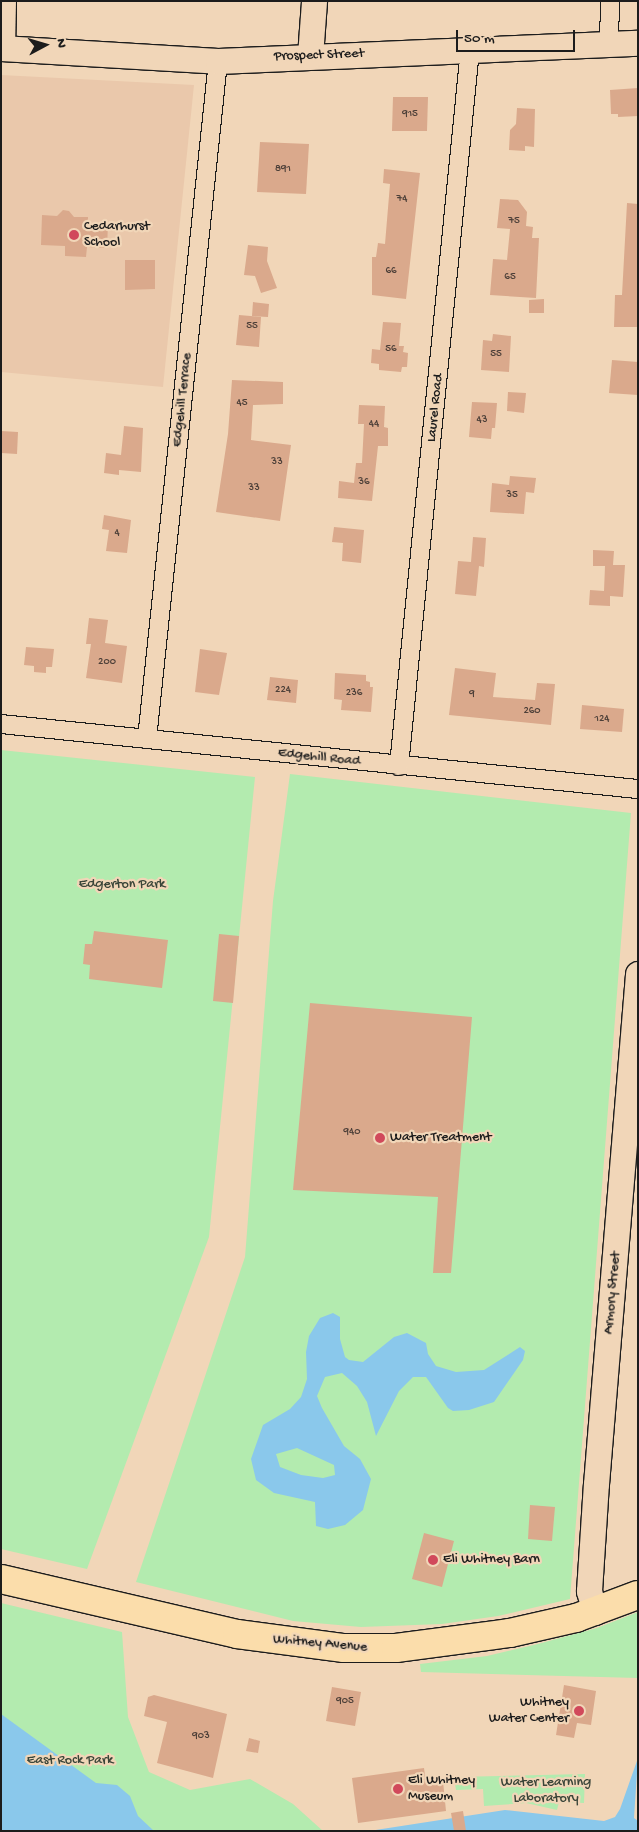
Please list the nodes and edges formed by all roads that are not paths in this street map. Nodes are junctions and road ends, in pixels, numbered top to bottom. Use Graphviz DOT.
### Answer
graph roads {
  1 [pos="7,1"];
  2 [pos="314,1"];
  3 [pos="610,1"];
  4 [pos="638,43"];
  5 [pos="609,44"];
  6 [pos="3,49"];
  7 [pos="470,50"];
  8 [pos="310,56"];
  9 [pos="218,61"];
  10 [pos="1,724"];
  11 [pos="147,739"];
  12 [pos="399,766"];
  13 [pos="638,789"];
  14 [pos="638,974"];
  15 [pos="637,982"];
  16 [pos="1,1579"];
  17 [pos="638,1595"];
  18 [pos="595,1612"];
  1 -- 6 [label="street"];
  2 -- 8 [label="main road"];
  3 -- 5 [label="street"];
  4 -- 5 [label="main road, Prospect Street"];
  5 -- 7 [label="main road, Prospect Street"];
  6 -- 9 [label="main road, Prospect Street"];
  7 -- 8 [label="main road, Prospect Street"];
  7 -- 12 [label="street, Laurel Road"];
  8 -- 9 [label="main road, Prospect Street"];
  9 -- 11 [label="street, Edgehill Terrace"];
  10 -- 11 [label="street, Edgehill Road"];
  11 -- 12 [label="street, Edgehill Road"];
  12 -- 13 [label="street, Edgehill Road"];
  14 -- 15 [label="main road, Armory Street"];
  15 -- 18 [label="main road, Armory Street"];
  16 -- 18 [label="main road, Whitney Avenue"];
  17 -- 18 [label="main road, Whitney Avenue"];
}
